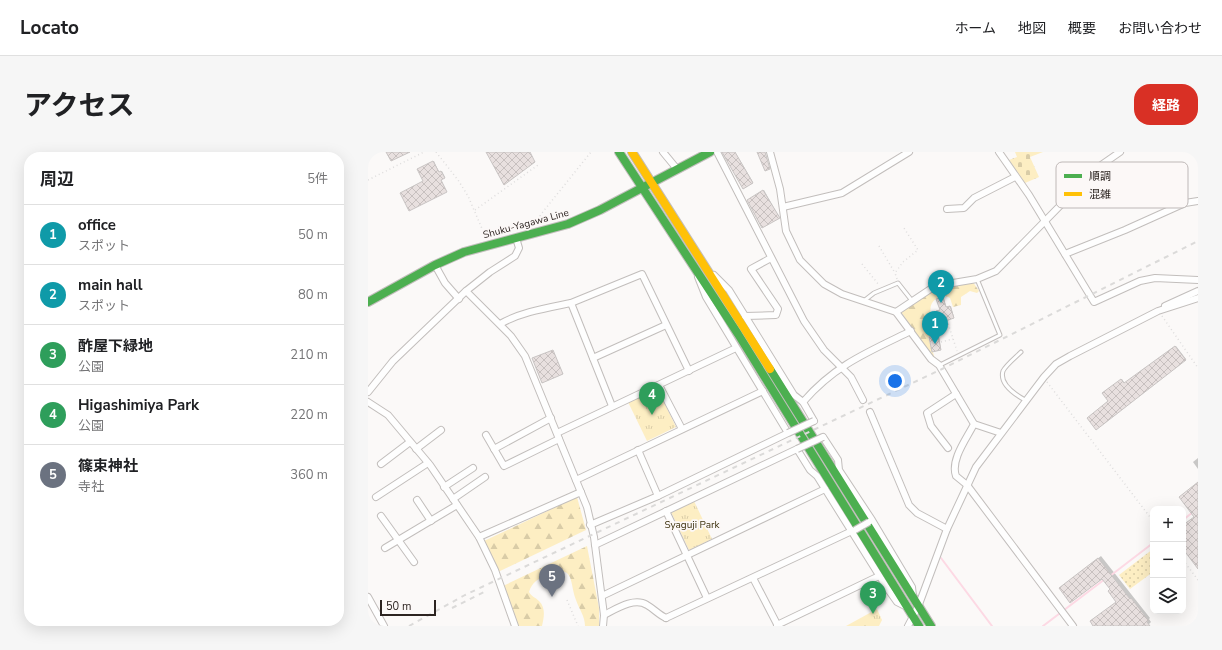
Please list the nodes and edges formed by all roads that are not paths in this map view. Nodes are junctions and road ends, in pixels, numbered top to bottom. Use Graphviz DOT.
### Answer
graph roads {
  1 [pos="619,152"];
  2 [pos="632,152"];
  3 [pos="663,152"];
  4 [pos="710,152"];
  5 [pos="717,152"];
  6 [pos="770,152"];
  7 [pos="909,152"];
  8 [pos="999,152"];
  9 [pos="1120,152"];
  10 [pos="1106,162"];
  11 [pos="677,169"];
  12 [pos="1015,177"];
  13 [pos="652,182"];
  14 [pos="642,188"];
  15 [pos="1198,201"];
  16 [pos="1188,203"];
  17 [pos="783,207"];
  18 [pos="1057,208"];
  19 [pos="1174,208"];
  20 [pos="947,209"];
  21 [pos="1044,221"];
  22 [pos="516,238"];
  23 [pos="1065,254"];
  24 [pos="771,258"];
  25 [pos="436,265"];
  26 [pos="706,266"];
  27 [pos="696,270"];
  28 [pos="977,279"];
  29 [pos="1198,280"];
  30 [pos="466,291"];
  31 [pos="1198,291"];
  32 [pos="1198,298"];
  33 [pos="459,299"];
  34 [pos="368,302"];
  35 [pos="863,302"];
  36 [pos="913,302"];
  37 [pos="570,303"];
  38 [pos="1158,311"];
  39 [pos="896,312"];
  40 [pos="744,316"];
  41 [pos="500,324"];
  42 [pos="666,325"];
  43 [pos="911,332"];
  44 [pos="736,348"];
  45 [pos="1021,352"];
  46 [pos="593,358"];
  47 [pos="939,365"];
  48 [pos="840,367"];
  49 [pos="689,371"];
  50 [pos="659,385"];
  51 [pos="762,391"];
  52 [pos="368,392"];
  53 [pos="956,394"];
  54 [pos="863,400"];
  55 [pos="1025,400"];
  56 [pos="368,402"];
  57 [pos="803,402"];
  58 [pos="612,406"];
  59 [pos="870,412"];
  60 [pos="551,418"];
  61 [pos="974,424"];
  62 [pos="441,430"];
  63 [pos="682,430"];
  64 [pos="788,433"];
  65 [pos="1000,433"];
  66 [pos="486,435"];
  67 [pos="558,436"];
  68 [pos="410,442"];
  69 [pos="948,448"];
  70 [pos="416,449"];
  71 [pos="494,449"];
  72 [pos="797,449"];
  73 [pos="638,450"];
  74 [pos="381,464"];
  75 [pos="428,464"];
  76 [pos="473,468"];
  77 [pos="485,477"];
  78 [pos="576,480"];
  79 [pos="967,485"];
  80 [pos="444,487"];
  81 [pos="825,490"];
  82 [pos="581,492"];
  83 [pos="658,496"];
  84 [pos="376,497"];
  85 [pos="417,500"];
  86 [pos="453,500"];
  87 [pos="457,505"];
  88 [pos="666,511"];
  89 [pos="381,516"];
  90 [pos="431,521"];
  91 [pos="871,521"];
  92 [pos="590,525"];
  93 [pos="947,529"];
  94 [pos="853,531"];
  95 [pos="479,537"];
  96 [pos="399,540"];
  97 [pos="595,545"];
  98 [pos="385,548"];
  99 [pos="687,555"];
  100 [pos="414,562"];
  101 [pos="879,576"];
  102 [pos="753,578"];
  103 [pos="602,596"];
  104 [pos="368,597"];
  105 [pos="707,598"];
  106 [pos="913,599"];
  107 [pos="907,607"];
  108 [pos="918,607"];
  109 [pos="604,615"];
  110 [pos="913,617"];
  111 [pos="666,618"];
  112 [pos="778,625"];
  113 [pos="384,626"];
  114 [pos="515,626"];
  115 [pos="603,626"];
  116 [pos="666,626"];
  117 [pos="908,626"];
  118 [pos="919,626"];
  119 [pos="931,626"];
  120 [pos="1073,626"];
  1 -- 14 [label="street"];
  2 -- 13 [label="street"];
  3 -- 11 [label="street"];
  4 -- 11 [label="street, Shuku-Yagawa Line"];
  5 -- 24 [label="street"];
  6 -- 17 [label="street"];
  7 -- 17 [label="street"];
  8 -- 12 [label="street"];
  9 -- 10 [label="street"];
  11 -- 13 [label="street, Shuku-Yagawa Line"];
  12 -- 20 [label="street"];
  12 -- 21 [label="street"];
  13 -- 14 [label="street, Shuku-Yagawa Line"];
  13 -- 26 [label="street"];
  14 -- 22 [label="street, Shuku-Yagawa Line"];
  14 -- 27 [label="street"];
  15 -- 16 [label="street"];
  17 -- 35 [label="street"];
  18 -- 21 [label="street"];
  19 -- 23 [label="street"];
  21 -- 23 [label="street"];
  21 -- 28 [label="street"];
  22 -- 25 [label="street, Shuku-Yagawa Line"];
  22 -- 30 [label="street"];
  23 -- 29 [label="street"];
  24 -- 40 [label="street"];
  24 -- 48 [label="street"];
  25 -- 33 [label="street"];
  25 -- 34 [label="street, Shuku-Yagawa Line"];
  26 -- 40 [label="street"];
  26 -- 106 [label="street"];
  27 -- 44 [label="street"];
  27 -- 107 [label="street"];
  28 -- 36 [label="street"];
  28 -- 47 [label="lane"];
  30 -- 33 [label="street"];
  30 -- 41 [label="street"];
  31 -- 38 [label="street"];
  32 -- 38 [label="street"];
  33 -- 52 [label="street"];
  35 -- 36 [label="lane"];
  35 -- 39 [label="street"];
  36 -- 39 [label="street"];
  37 -- 41 [label="street"];
  37 -- 42 [label="street"];
  37 -- 46 [label="street"];
  38 -- 55 [label="street"];
  39 -- 43 [label="street"];
  40 -- 57 [label="street"];
  41 -- 60 [label="street"];
  42 -- 46 [label="street"];
  42 -- 49 [label="street"];
  43 -- 47 [label="street"];
  43 -- 48 [label="street"];
  44 -- 49 [label="street"];
  44 -- 51 [label="street"];
  45 -- 55 [label="lane"];
  46 -- 58 [label="street"];
  47 -- 53 [label="street"];
  48 -- 54 [label="street"];
  48 -- 57 [label="street"];
  49 -- 50 [label="street"];
  50 -- 58 [label="street"];
  50 -- 63 [label="street"];
  51 -- 63 [label="street"];
  51 -- 64 [label="street"];
  53 -- 61 [label="street"];
  53 -- 69 [label="street"];
  55 -- 65 [label="street"];
  56 -- 68 [label="street"];
  57 -- 64 [label="street, bridge"];
  58 -- 67 [label="street"];
  59 -- 93 [label="street"];
  60 -- 67 [label="street"];
  60 -- 71 [label="street"];
  61 -- 65 [label="street"];
  61 -- 79 [label="street"];
  62 -- 70 [label="street"];
  63 -- 73 [label="street"];
  64 -- 83 [label="street"];
  65 -- 79 [label="street"];
  66 -- 71 [label="street"];
  67 -- 71 [label="street"];
  67 -- 78 [label="street"];
  68 -- 70 [label="street"];
  68 -- 74 [label="street"];
  70 -- 75 [label="street"];
  72 -- 81 [label="street"];
  72 -- 88 [label="street"];
  72 -- 91 [label="street, bridge"];
  73 -- 78 [label="street"];
  73 -- 83 [label="street"];
  75 -- 80 [label="street"];
  75 -- 84 [label="street"];
  76 -- 80 [label="street"];
  77 -- 86 [label="street"];
  78 -- 82 [label="street"];
  79 -- 93 [label="street"];
  79 -- 120 [label="street"];
  80 -- 86 [label="street"];
  81 -- 94 [label="street"];
  81 -- 99 [label="street"];
  82 -- 92 [label="street"];
  82 -- 95 [label="street"];
  83 -- 92 [label="street"];
  85 -- 90 [label="street"];
  86 -- 87 [label="street"];
  87 -- 90 [label="street"];
  87 -- 95 [label="street"];
  88 -- 97 [label="street"];
  88 -- 99 [label="street"];
  89 -- 96 [label="street"];
  90 -- 96 [label="street"];
  91 -- 94 [label="street, bridge"];
  91 -- 106 [label="street"];
  92 -- 97 [label="street"];
  93 -- 108 [label="street"];
  94 -- 101 [label="street"];
  94 -- 102 [label="street"];
  95 -- 114 [label="street"];
  96 -- 98 [label="street"];
  96 -- 100 [label="street"];
  97 -- 103 [label="street"];
  99 -- 103 [label="street"];
  99 -- 105 [label="street"];
  101 -- 107 [label="street"];
  101 -- 112 [label="street"];
  102 -- 105 [label="street"];
  102 -- 112 [label="street"];
  103 -- 109 [label="street"];
  104 -- 113 [label="street"];
  105 -- 111 [label="street"];
  106 -- 108 [label="street"];
  107 -- 110 [label="street"];
  108 -- 110 [label="street"];
  108 -- 119 [label="street"];
  109 -- 111 [label="street"];
  109 -- 115 [label="street"];
  110 -- 117 [label="street"];
  110 -- 118 [label="street"];
  111 -- 116 [label="street"];
}
